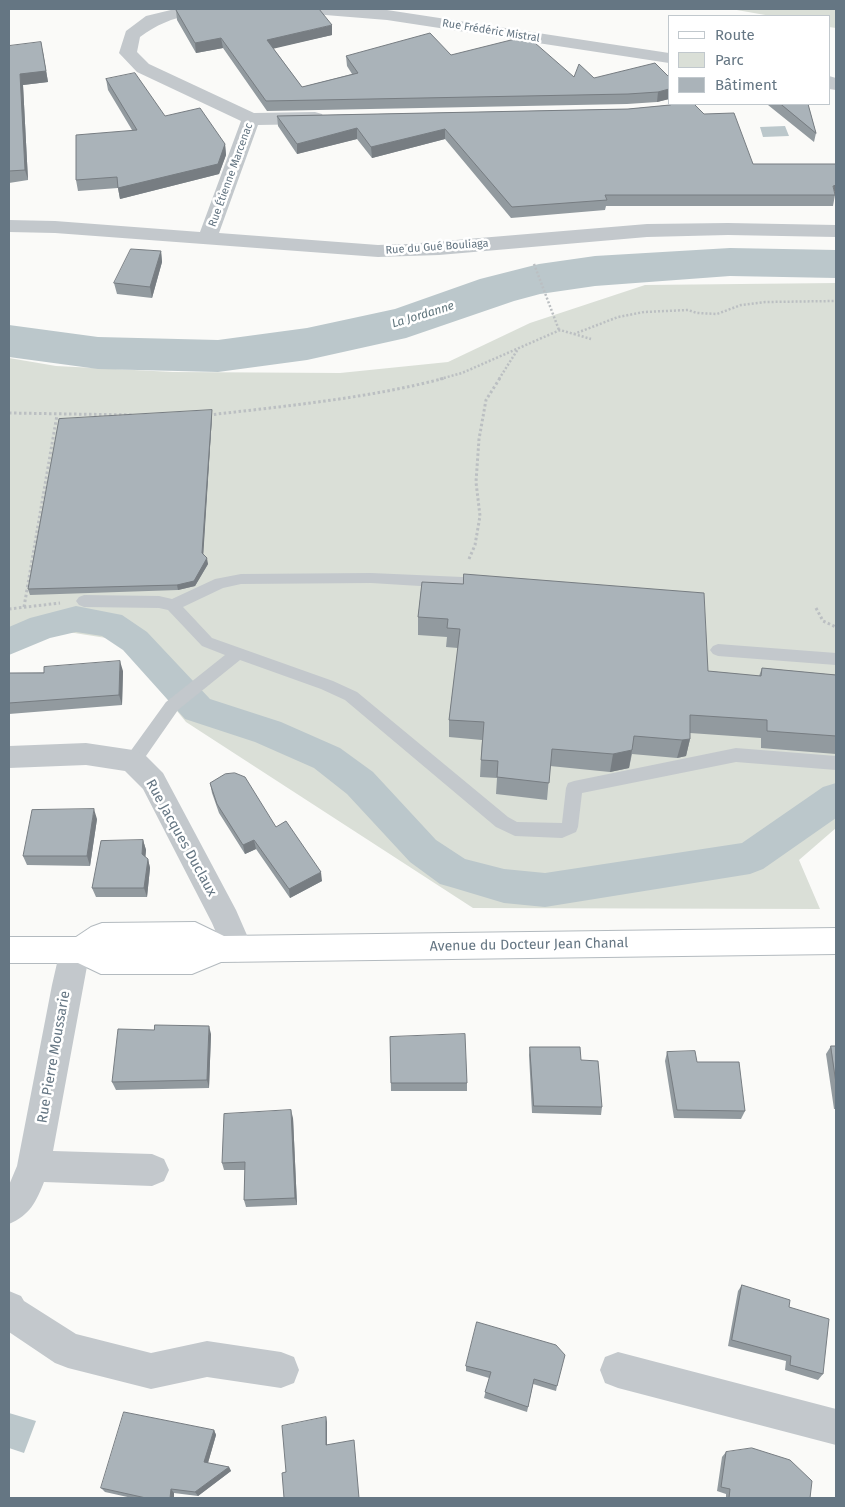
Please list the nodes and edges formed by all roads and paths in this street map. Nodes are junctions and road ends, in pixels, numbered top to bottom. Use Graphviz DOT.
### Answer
graph roads {
  1 [pos="210,9"];
  2 [pos="313,9"];
  3 [pos="668,58"];
  4 [pos="331,118"];
  5 [pos="251,119"];
  6 [pos="9,226"];
  7 [pos="836,231"];
  8 [pos="207,239"];
  9 [pos="532,259"];
  10 [pos="836,301"];
  11 [pos="560,330"];
  12 [pos="574,334"];
  13 [pos="591,339"];
  14 [pos="518,348"];
  15 [pos="9,413"];
  16 [pos="57,415"];
  17 [pos="133,415"];
  18 [pos="200,415"];
  19 [pos="454,582"];
  20 [pos="503,585"];
  21 [pos="84,601"];
  22 [pos="173,605"];
  23 [pos="24,607"];
  24 [pos="816,608"];
  25 [pos="9,609"];
  26 [pos="836,627"];
  27 [pos="718,650"];
  28 [pos="237,654"];
  29 [pos="836,658"];
  30 [pos="9,757"];
  31 [pos="133,761"];
  32 [pos="836,763"];
  33 [pos="836,941"];
  34 [pos="230,949"];
  35 [pos="9,950"];
  36 [pos="78,950"];
  37 [pos="34,1166"];
  38 [pos="152,1170"];
  39 [pos="9,1207"];
  40 [pos="9,1308"];
  41 [pos="280,1370"];
  42 [pos="618,1370"];
  43 [pos="836,1427"];
  1 -- 5 [label="street"];
  2 -- 3 [label="street, Rue Frédéric Mistral"];
  4 -- 5 [label="street, Rue Étienne Marcenac"];
  5 -- 8 [label="street, Rue Étienne Marcenac"];
  6 -- 8 [label="street, Rue du Gué Bouliaga"];
  7 -- 8 [label="street, Rue du Gué Bouliaga"];
  9 -- 11 [label="path"];
  10 -- 12 [label="path"];
  11 -- 12 [label="path"];
  11 -- 14 [label="path"];
  12 -- 13 [label="path"];
  14 -- 18 [label="path"];
  14 -- 19 [label="path"];
  15 -- 16 [label="path"];
  16 -- 17 [label="path"];
  16 -- 23 [label="path"];
  19 -- 20 [label="lane"];
  19 -- 22 [label="lane"];
  21 -- 22 [label="lane"];
  21 -- 23 [label="path"];
  22 -- 28 [label="lane"];
  23 -- 25 [label="path"];
  24 -- 26 [label="path"];
  27 -- 29 [label="lane"];
  28 -- 31 [label="lane"];
  28 -- 32 [label="lane"];
  30 -- 31 [label="street"];
  31 -- 34 [label="street, Rue Jacques Duclaux"];
  33 -- 34 [label="main road, Avenue du Docteur Jean Chanal"];
  34 -- 36 [label="main road, Avenue du Docteur Jean Chanal"];
  35 -- 36 [label="main road, Avenue du Docteur Jean Chanal"];
  36 -- 37 [label="street, Rue Pierre Moussarie"];
  37 -- 38 [label="street"];
  37 -- 39 [label="street, Rue Pierre Moussarie"];
  40 -- 41 [label="street"];
  42 -- 43 [label="street"];
}
